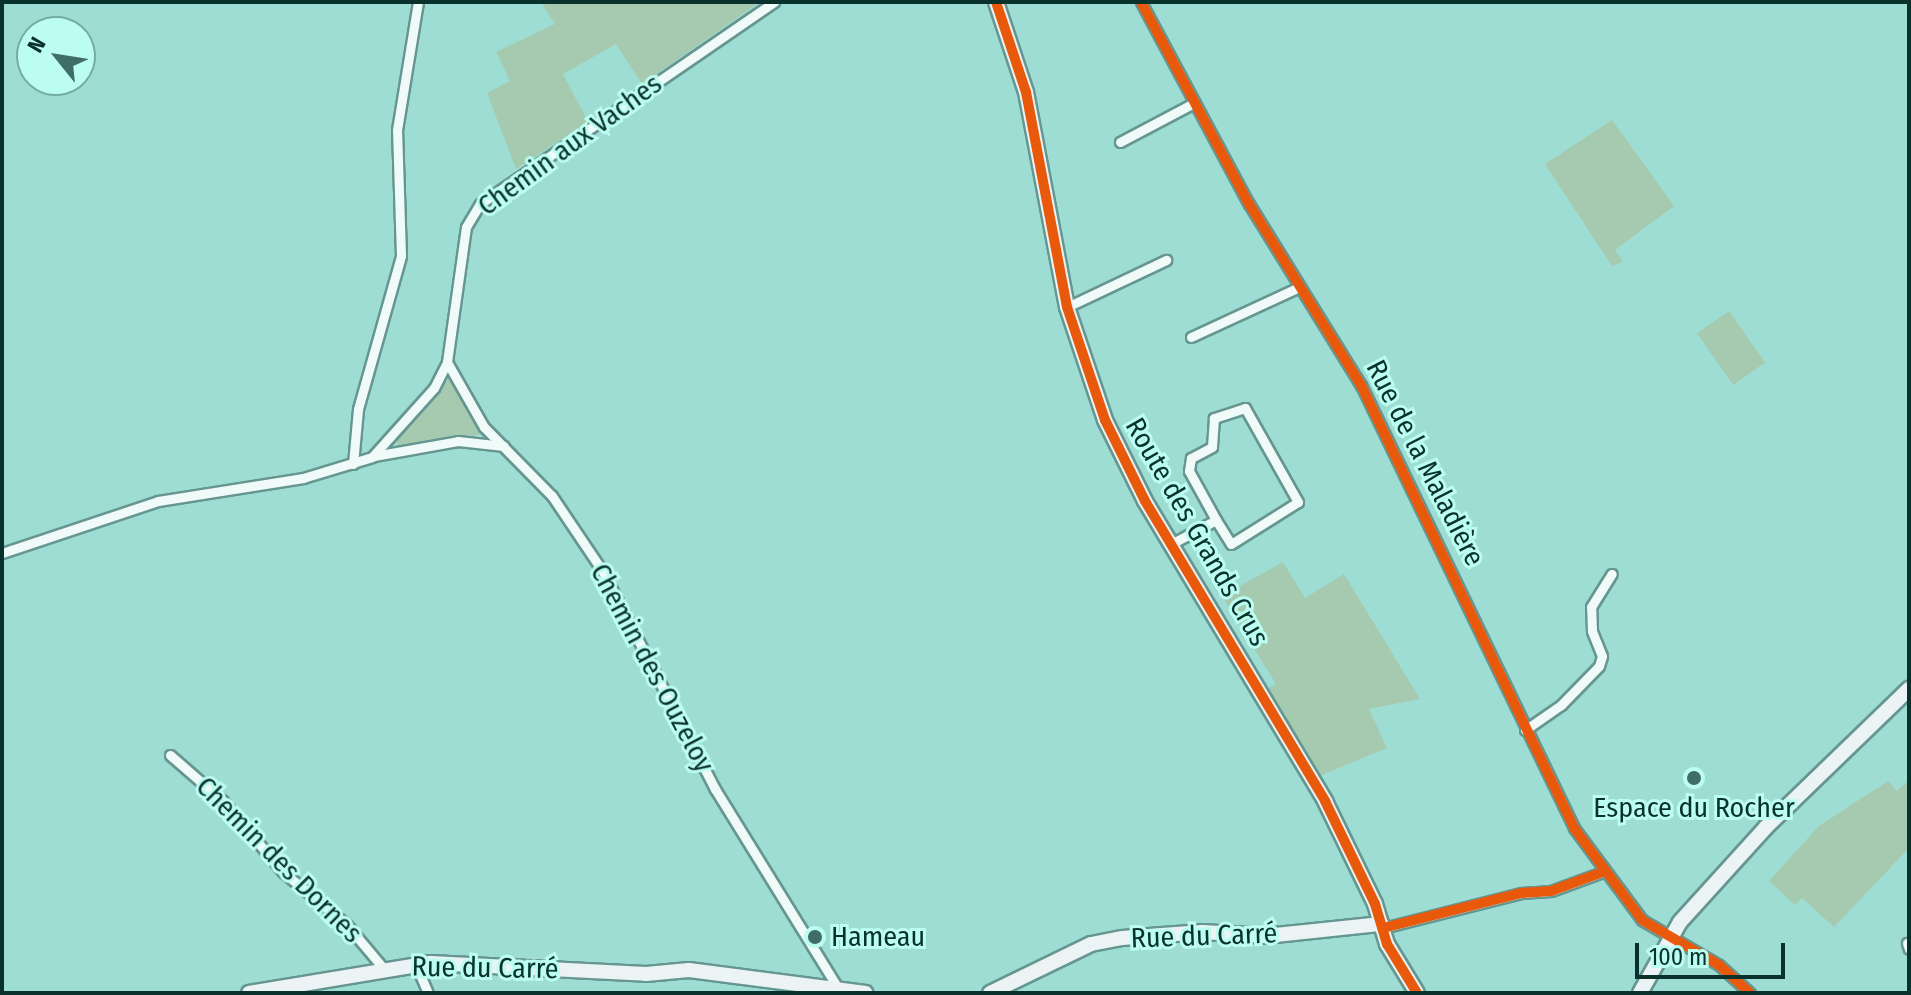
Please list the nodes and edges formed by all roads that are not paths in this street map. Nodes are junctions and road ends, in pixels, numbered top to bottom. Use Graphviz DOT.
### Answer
graph roads {
  1 [pos="418,2"];
  2 [pos="774,2"];
  3 [pos="996,2"];
  4 [pos="1141,2"];
  5 [pos="1194,103"];
  6 [pos="1120,142"];
  7 [pos="1166,260"];
  8 [pos="1299,287"];
  9 [pos="1067,307"];
  10 [pos="1191,337"];
  11 [pos="447,362"];
  12 [pos="504,446"];
  13 [pos="372,457"];
  14 [pos="353,464"];
  15 [pos="1216,520"];
  16 [pos="1171,544"];
  17 [pos="2,553"];
  18 [pos="1612,574"];
  19 [pos="1909,689"];
  20 [pos="1525,730"];
  21 [pos="170,755"];
  22 [pos="1603,872"];
  23 [pos="1382,926"];
  24 [pos="1671,936"];
  25 [pos="416,965"];
  26 [pos="384,969"];
  27 [pos="841,991"];
  28 [pos="249,993"];
  29 [pos="428,993"];
  30 [pos="866,993"];
  31 [pos="990,993"];
  32 [pos="1417,993"];
  33 [pos="1640,993"];
  34 [pos="1750,993"];
  1 -- 14 [label="street"];
  2 -- 11 [label="street, Chemin aux Vaches"];
  3 -- 9 [label="main road, Route des Grands Crus"];
  4 -- 5 [label="street, Rue de la Maladière"];
  5 -- 6 [label="street"];
  5 -- 8 [label="street, Rue de la Maladière"];
  7 -- 9 [label="street"];
  8 -- 10 [label="street"];
  8 -- 20 [label="street, Rue de la Maladière"];
  9 -- 16 [label="main road, Route des Grands Crus"];
  11 -- 12 [label="street, Chemin des Ouzeloy"];
  11 -- 13 [label="street, Chemin aux Vaches"];
  12 -- 13 [label="street"];
  12 -- 27 [label="street, Chemin des Ouzeloy"];
  13 -- 14 [label="street, Chemin aux Vaches"];
  14 -- 17 [label="street, Chemin aux Vaches"];
  15 -- 15 [label="street"];
  15 -- 16 [label="street"];
  16 -- 23 [label="main road, Route des Grands Crus"];
  18 -- 20 [label="street"];
  19 -- 24 [label="main road"];
  20 -- 22 [label="street, Rue de la Maladière"];
  21 -- 26 [label="street, Chemin des Dornes"];
  22 -- 23 [label="street"];
  22 -- 24 [label="street, Rue de la Maladière"];
  23 -- 31 [label="main road, Rue du Carré"];
  23 -- 32 [label="main road, Route des Grands Crus"];
  24 -- 33 [label="main road"];
  24 -- 34 [label="street, Rue de la Maladière"];
  25 -- 26 [label="main road, Rue du Carré"];
  25 -- 27 [label="main road, Rue du Carré"];
  25 -- 29 [label="street"];
  26 -- 28 [label="main road, Rue du Carré"];
  27 -- 30 [label="main road, Rue du Carré"];
}
